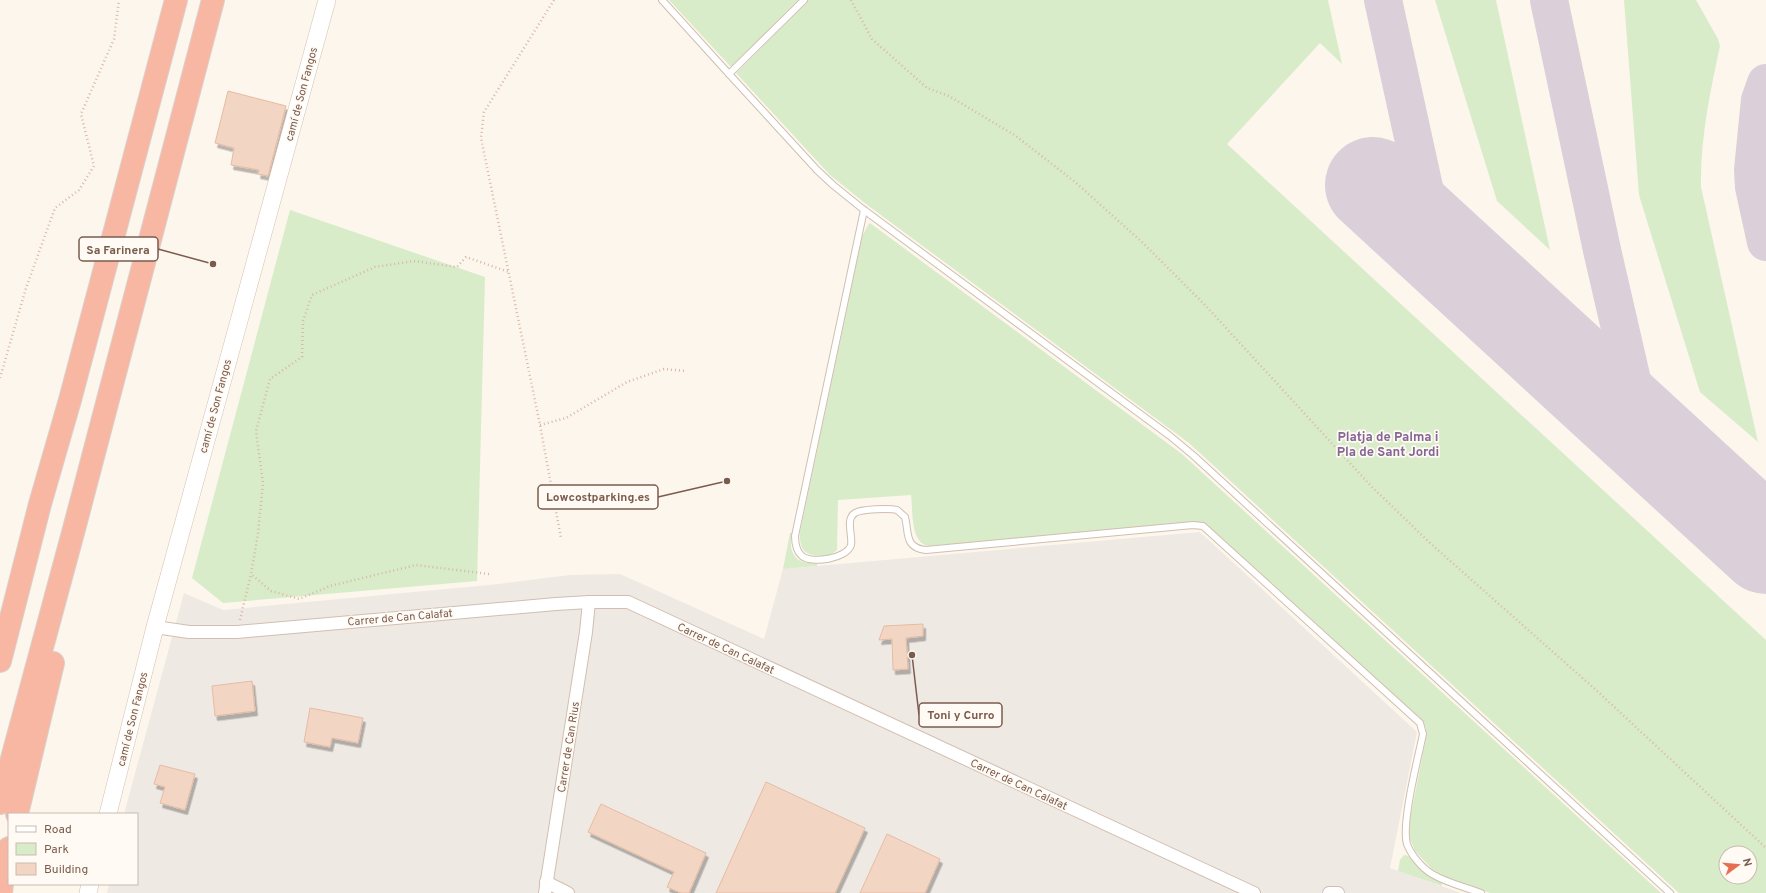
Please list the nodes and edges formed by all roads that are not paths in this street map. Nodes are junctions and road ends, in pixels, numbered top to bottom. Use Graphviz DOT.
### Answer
graph roads {
  1 [pos="176,0"];
  2 [pos="213,0"];
  3 [pos="327,0"];
  4 [pos="662,0"];
  5 [pos="804,0"];
  6 [pos="728,74"];
  7 [pos="864,210"];
  8 [pos="40,504"];
  9 [pos="74,529"];
  10 [pos="0,599"];
  11 [pos="590,602"];
  12 [pos="155,627"];
  13 [pos="0,661"];
  14 [pos="0,803"];
  15 [pos="17,813"];
  16 [pos="108,813"];
  17 [pos="8,852"];
  18 [pos="545,888"];
  19 [pos="1,893"];
  20 [pos="568,893"];
  21 [pos="1254,893"];
  22 [pos="1329,893"];
  23 [pos="1338,893"];
  24 [pos="1481,893"];
  25 [pos="1670,893"];
  1 -- 8 [label="highway"];
  2 -- 9 [label="highway"];
  3 -- 12 [label="street, camí de Son Fangos"];
  4 -- 6 [label="lane"];
  5 -- 6 [label="lane"];
  6 -- 7 [label="lane"];
  7 -- 24 [label="lane"];
  7 -- 25 [label="lane"];
  8 -- 10 [label="highway"];
  8 -- 13 [label="highway"];
  9 -- 14 [label="highway"];
  9 -- 15 [label="highway"];
  11 -- 12 [label="street, Carrer de Can Calafat"];
  11 -- 18 [label="street, Carrer de Can Rius"];
  11 -- 21 [label="street, Carrer de Can Calafat"];
  12 -- 16 [label="street, camí de Son Fangos"];
  17 -- 19 [label="highway"];
  18 -- 20 [label="street"];
  22 -- 23 [label="street"];
}
